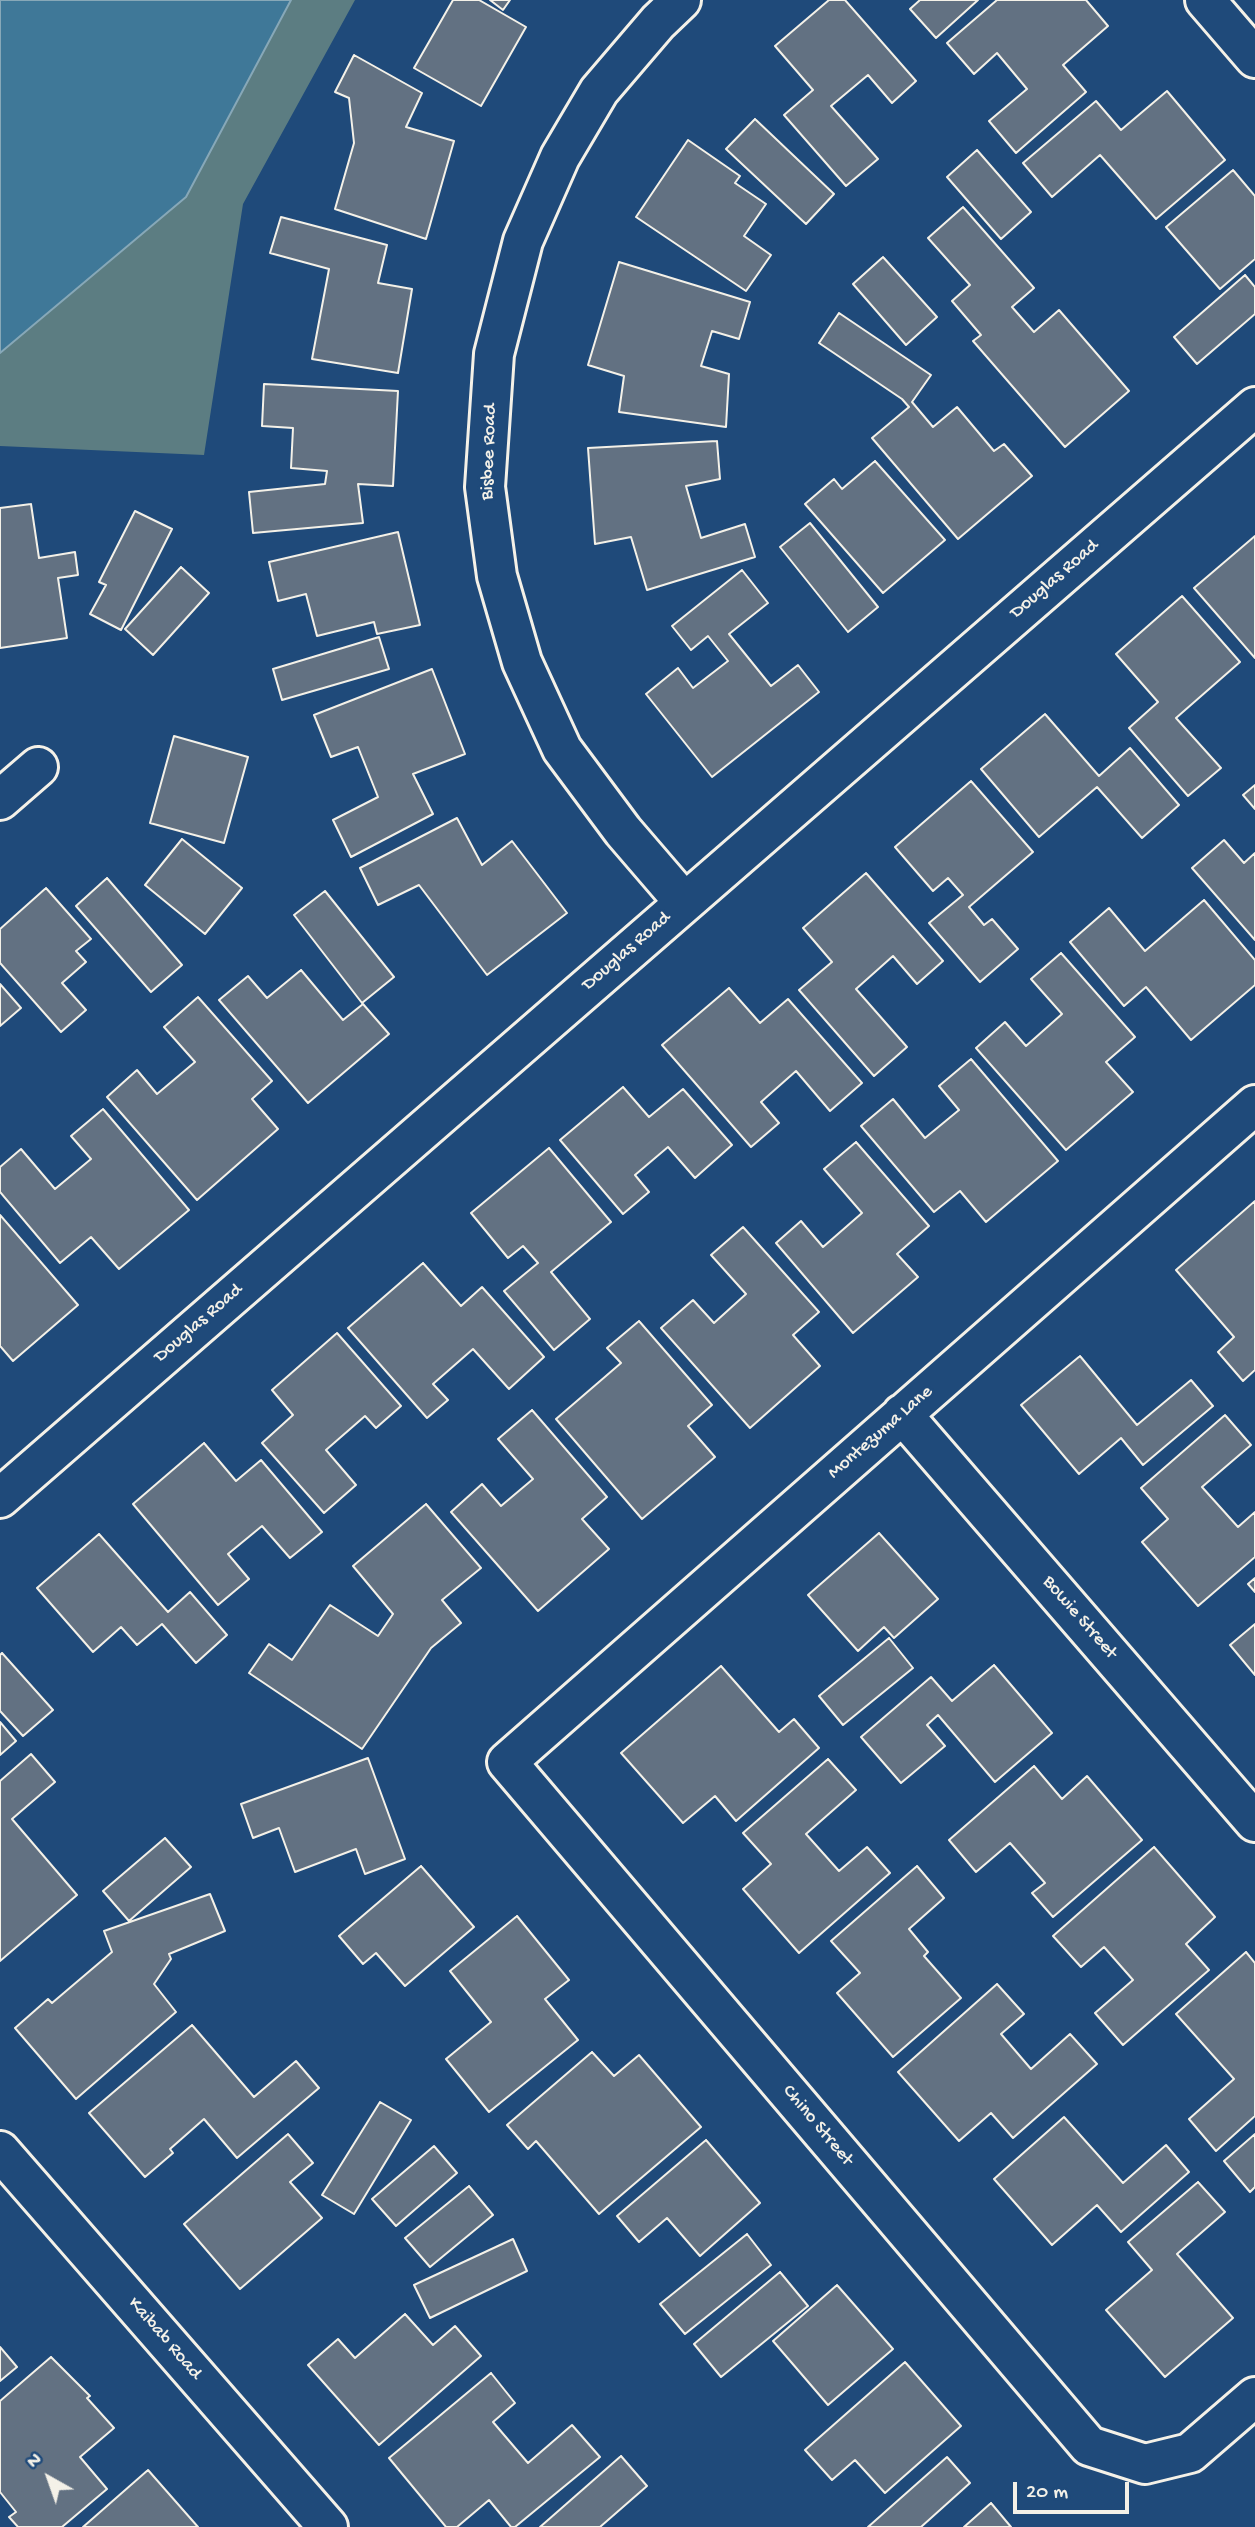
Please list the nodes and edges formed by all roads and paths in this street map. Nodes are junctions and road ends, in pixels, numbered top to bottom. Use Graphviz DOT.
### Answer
graph roads {
  1 [pos="681,0"];
  2 [pos="1205,0"];
  3 [pos="1255,58"];
  4 [pos="1255,407"];
  5 [pos="38,767"];
  6 [pos="0,800"];
  7 [pos="684,902"];
  8 [pos="1255,1105"];
  9 [pos="902,1414"];
  10 [pos="0,1498"];
  11 [pos="507,1762"];
  12 [pos="1255,1822"];
  13 [pos="0,2151"];
  14 [pos="1255,2397"];
  15 [pos="328,2527"];
  1 -- 7 [label="street, Bisbee Road"];
  2 -- 3 [label="street"];
  4 -- 7 [label="street, Douglas Road"];
  5 -- 6 [label="street"];
  7 -- 10 [label="street, Douglas Road"];
  8 -- 9 [label="street, Montezuma Lane"];
  9 -- 11 [label="street, Montezuma Lane"];
  9 -- 12 [label="street, Bowie Street"];
  11 -- 14 [label="street, Chino Street"];
  13 -- 15 [label="street, Kaibab Road"];
}
